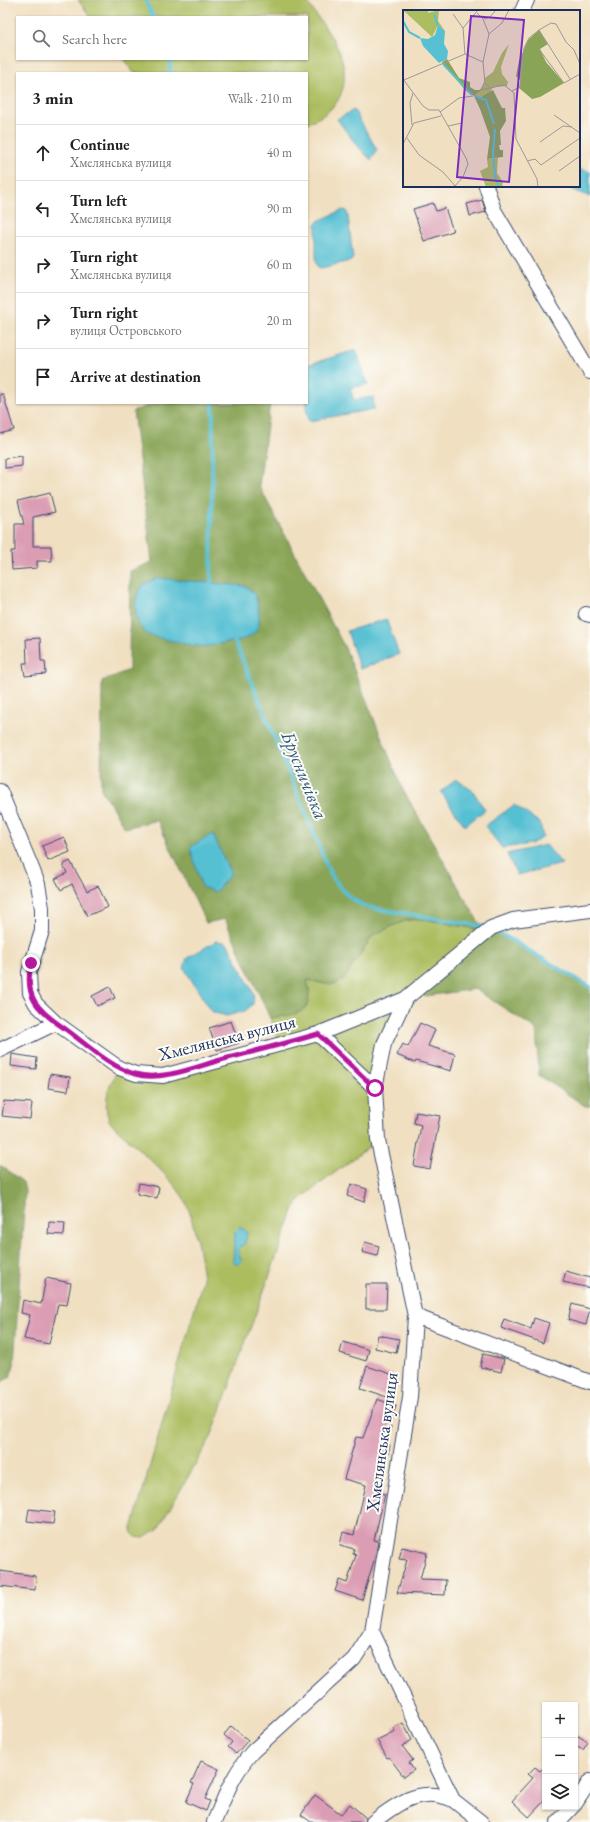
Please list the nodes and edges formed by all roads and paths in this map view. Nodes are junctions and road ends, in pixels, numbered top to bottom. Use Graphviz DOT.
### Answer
graph roads {
  1 [pos="527,0"];
  2 [pos="522,10"];
  3 [pos="486,187"];
  4 [pos="590,372"];
  5 [pos="0,791"];
  6 [pos="590,910"];
  7 [pos="405,999"];
  8 [pos="56,1023"];
  9 [pos="318,1034"];
  10 [pos="0,1050"];
  11 [pos="375,1088"];
  12 [pos="415,1316"];
  13 [pos="590,1382"];
  14 [pos="372,1631"];
  15 [pos="590,1781"];
  16 [pos="578,1799"];
  17 [pos="453,1800"];
  18 [pos="569,1810"];
  19 [pos="214,1822"];
  20 [pos="373,1822"];
  21 [pos="481,1822"];
  22 [pos="558,1822"];
  1 -- 2 [label="street"];
  3 -- 4 [label="street"];
  5 -- 8 [label="street, Хмелянська вулиця"];
  6 -- 7 [label="street"];
  7 -- 9 [label="street, Хмелянська вулиця"];
  7 -- 11 [label="street"];
  8 -- 9 [label="street, Хмелянська вулиця"];
  8 -- 10 [label="street"];
  9 -- 11 [label="street, Хмелянська вулиця"];
  11 -- 12 [label="street, Хмелянська вулиця"];
  12 -- 13 [label="street"];
  12 -- 14 [label="street, Хмелянська вулиця"];
  14 -- 17 [label="street"];
  14 -- 19 [label="street, Хмелянська вулиця"];
  15 -- 16 [label="street"];
  17 -- 20 [label="street"];
  17 -- 21 [label="street"];
  18 -- 22 [label="street"];
}
